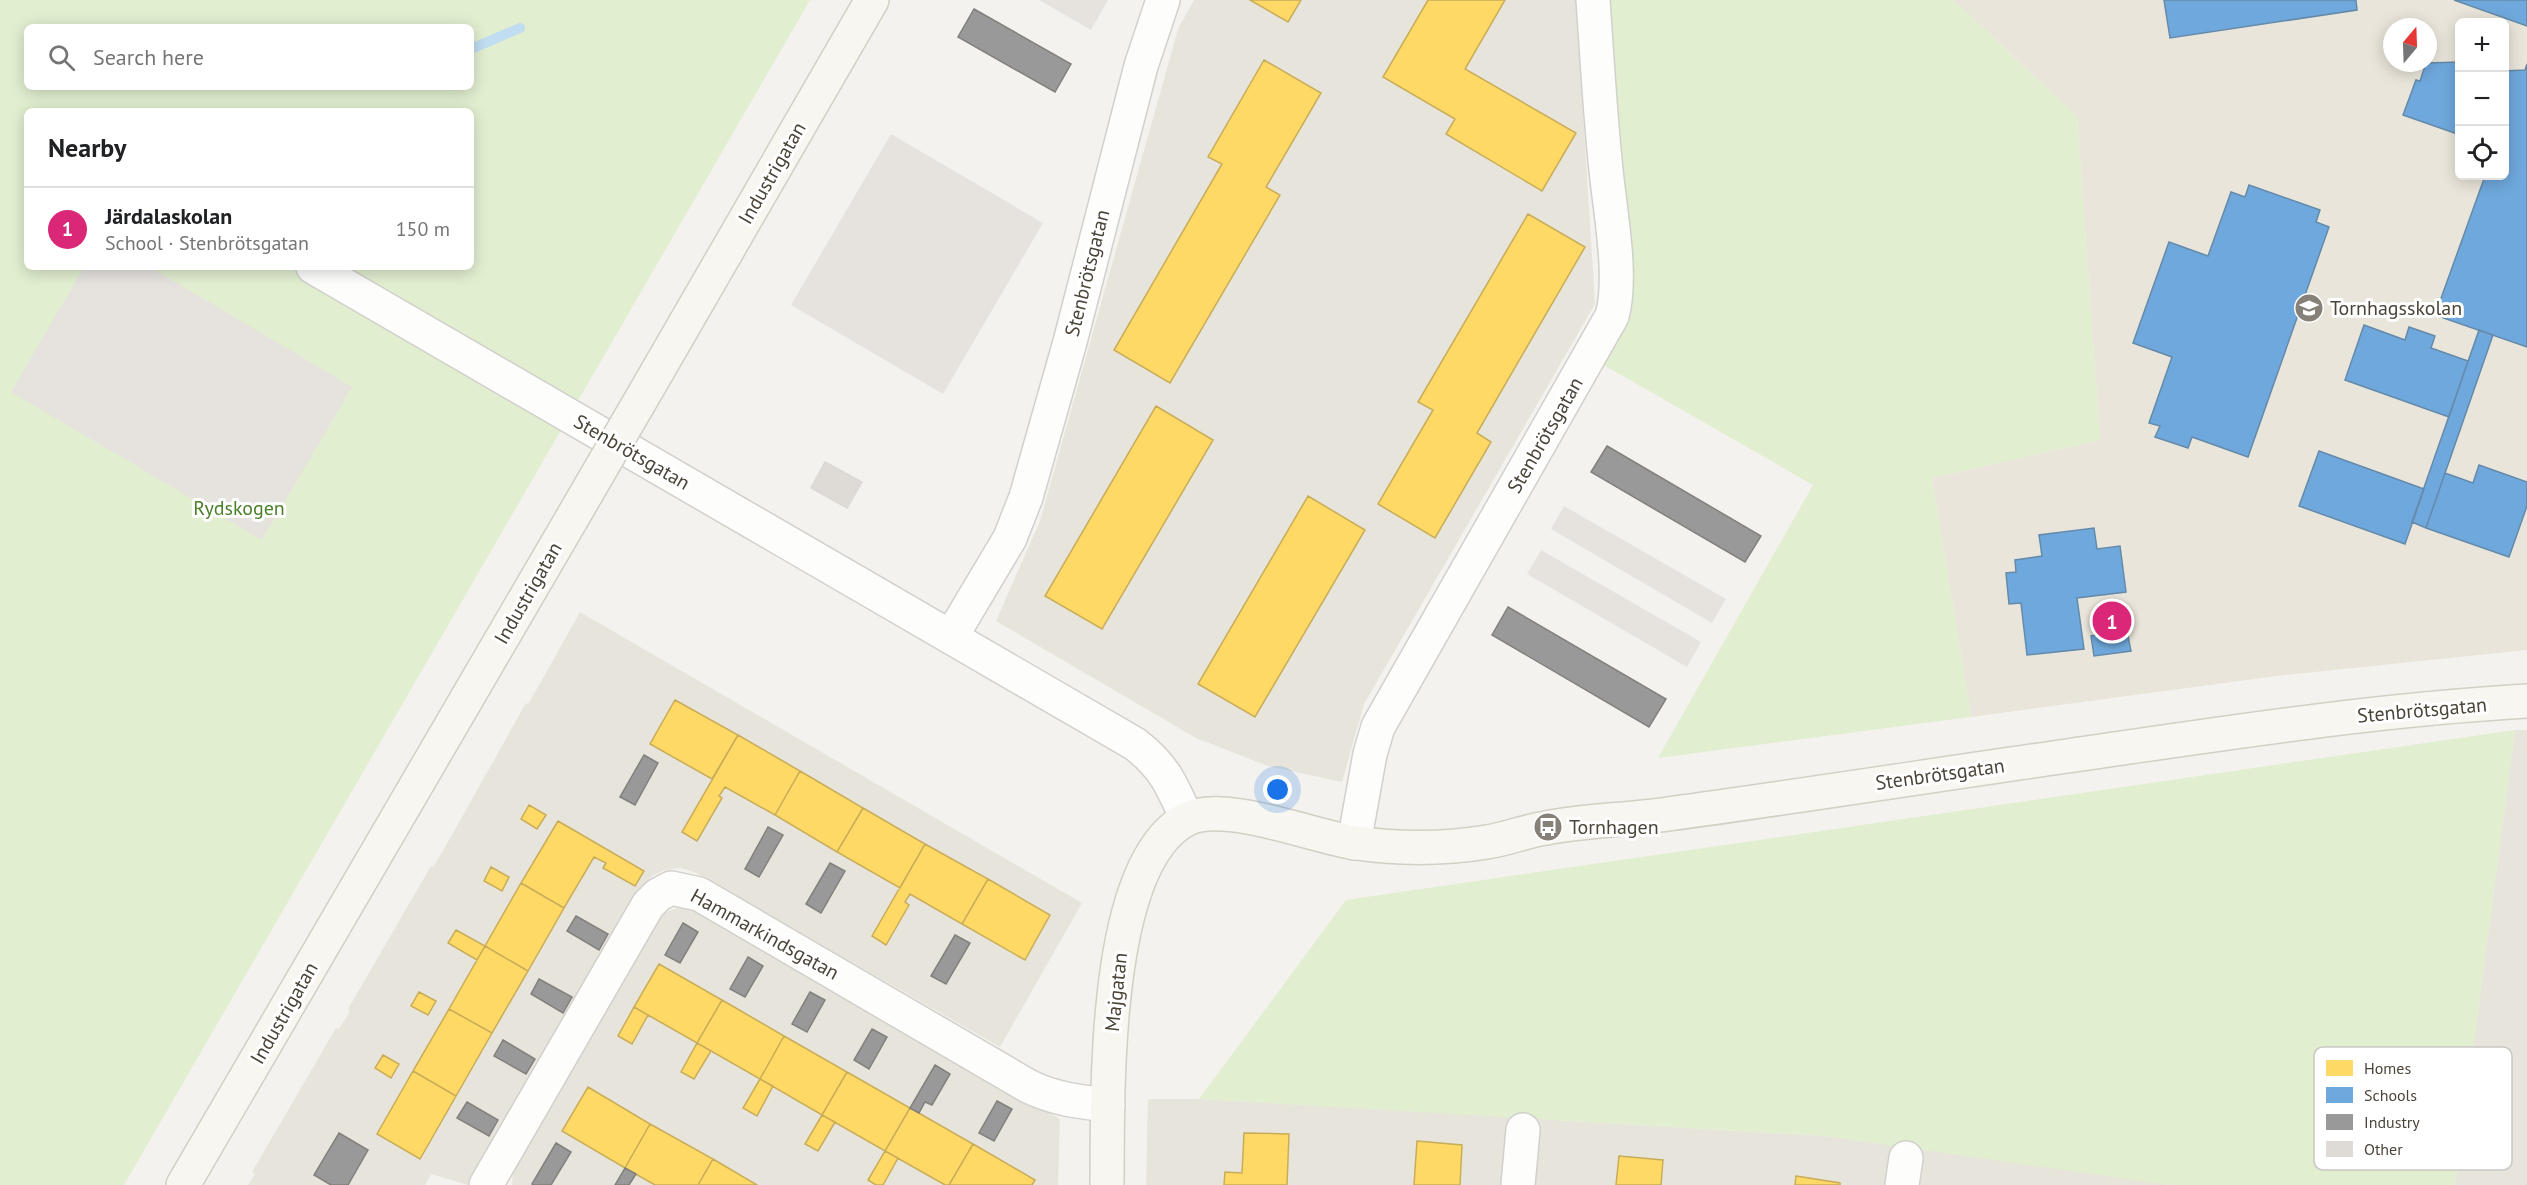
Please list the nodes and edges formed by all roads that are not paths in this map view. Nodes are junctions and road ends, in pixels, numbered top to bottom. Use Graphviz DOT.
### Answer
graph roads {
  1 [pos="872,0"];
  2 [pos="1163,0"];
  3 [pos="1593,0"];
  4 [pos="318,270"];
  5 [pos="951,638"];
  6 [pos="2527,701"];
  7 [pos="1187,819"];
  8 [pos="1354,843"];
  9 [pos="1108,1105"];
  10 [pos="1523,1130"];
  11 [pos="183,1185"];
  12 [pos="486,1185"];
  13 [pos="1107,1185"];
  14 [pos="1518,1185"];
  1 -- 11 [label="street, Industrigatan, bridge"];
  2 -- 5 [label="street, Stenbrötsgatan"];
  3 -- 8 [label="street, Stenbrötsgatan"];
  4 -- 5 [label="street, Stenbrötsgatan"];
  5 -- 7 [label="street, Stenbrötsgatan"];
  6 -- 8 [label="street, Stenbrötsgatan"];
  7 -- 8 [label="street, Stenbrötsgatan"];
  7 -- 9 [label="street, Majgatan"];
  9 -- 12 [label="street, Hammarkindsgatan"];
  9 -- 13 [label="street, Majgatan"];
  10 -- 14 [label="street"];
}
